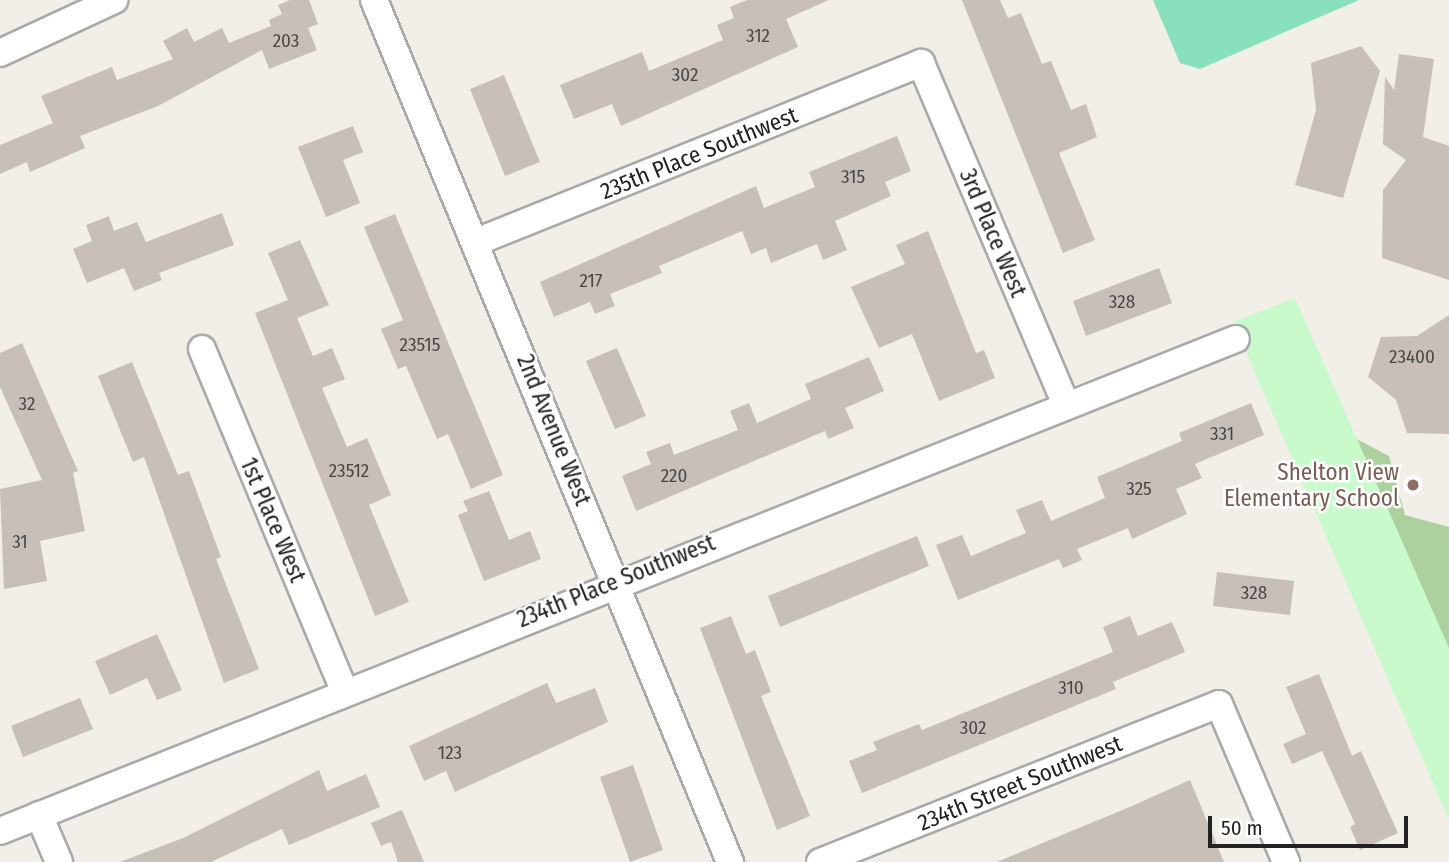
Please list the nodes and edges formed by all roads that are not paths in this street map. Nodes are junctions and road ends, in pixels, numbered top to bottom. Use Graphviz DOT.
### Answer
graph roads {
  1 [pos="114,0"];
  2 [pos="374,0"];
  3 [pos="0,53"];
  4 [pos="921,64"];
  5 [pos="476,242"];
  6 [pos="1236,339"];
  7 [pos="202,349"];
  8 [pos="1065,403"];
  9 [pos="616,581"];
  10 [pos="344,690"];
  11 [pos="39,815"];
  12 [pos="0,831"];
  13 [pos="59,862"];
  14 [pos="730,862"];
  15 [pos="820,862"];
  16 [pos="1286,862"];
  1 -- 3 [label="street"];
  2 -- 5 [label="street, 2nd Avenue West"];
  4 -- 5 [label="street, 235th Place Southwest"];
  4 -- 8 [label="street, 3rd Place West"];
  5 -- 9 [label="street, 2nd Avenue West"];
  6 -- 8 [label="street, 234th Place Southwest"];
  7 -- 10 [label="street, 1st Place West"];
  8 -- 9 [label="street, 234th Place Southwest"];
  9 -- 10 [label="street, 234th Place Southwest"];
  9 -- 14 [label="street, 2nd Avenue West"];
  10 -- 11 [label="street, 234th Place Southwest"];
  11 -- 12 [label="street, 234th Place Southwest"];
  11 -- 13 [label="street"];
  15 -- 16 [label="street, 234th Street Southwest"];
}
